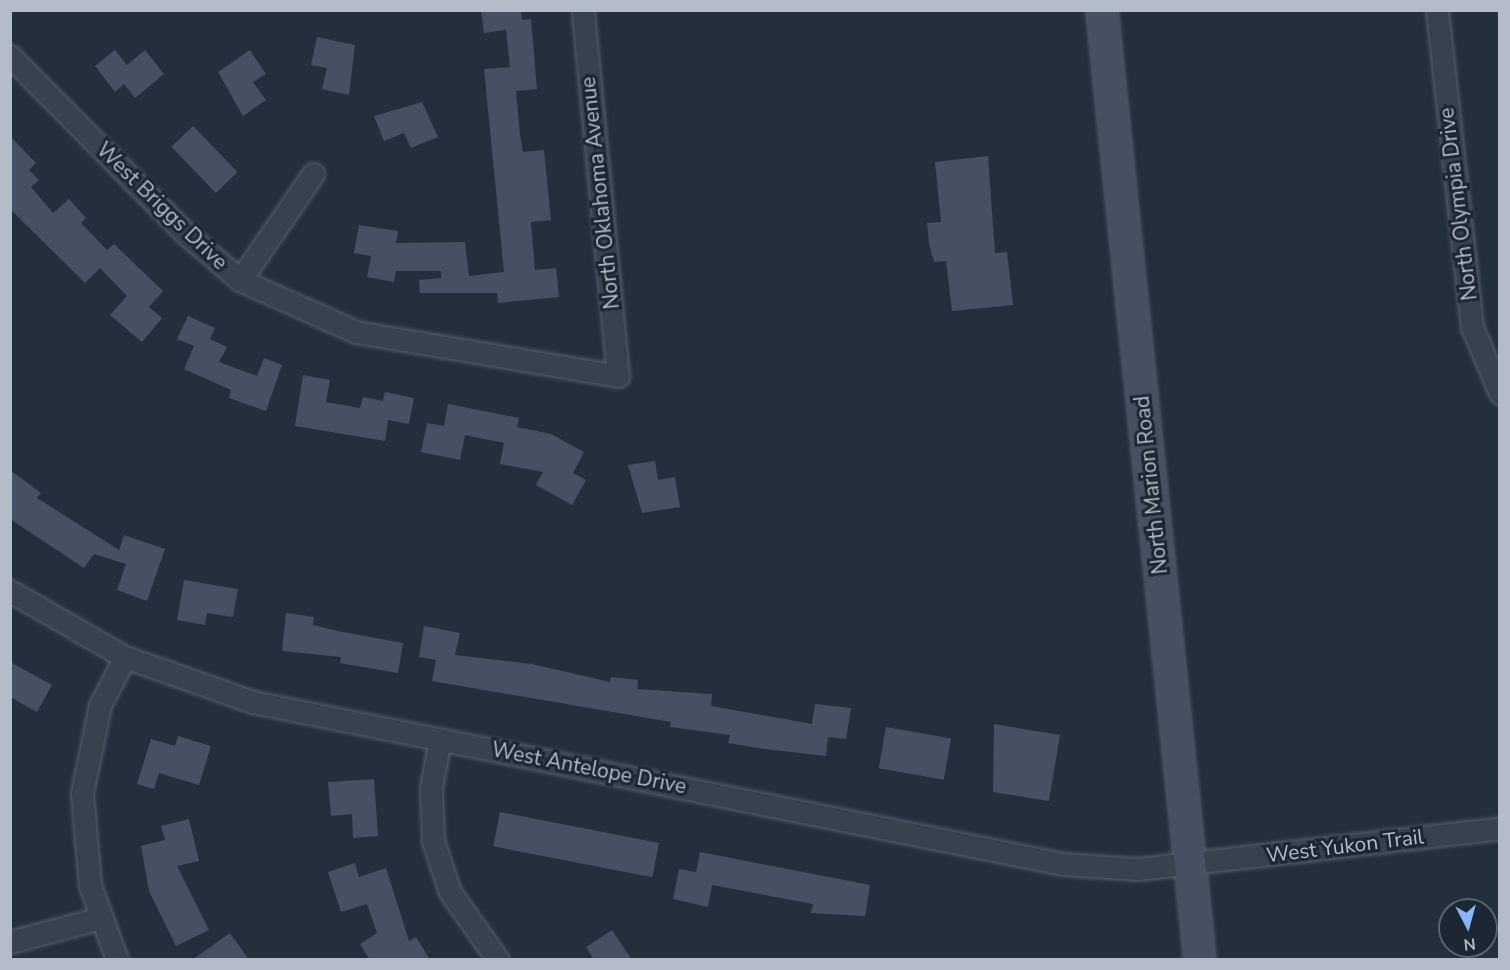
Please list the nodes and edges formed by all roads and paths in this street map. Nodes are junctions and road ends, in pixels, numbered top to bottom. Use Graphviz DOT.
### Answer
graph roads {
  1 [pos="583,10"];
  2 [pos="1102,10"];
  3 [pos="1437,10"];
  4 [pos="10,56"];
  5 [pos="313,174"];
  6 [pos="240,280"];
  7 [pos="618,376"];
  8 [pos="1500,393"];
  9 [pos="10,591"];
  10 [pos="125,657"];
  11 [pos="440,739"];
  12 [pos="1500,828"];
  13 [pos="1190,864"];
  14 [pos="100,918"];
  15 [pos="10,942"];
  16 [pos="117,960"];
  17 [pos="498,960"];
  18 [pos="1200,960"];
  1 -- 7 [label="street, North Oklahoma Avenue"];
  2 -- 13 [label="main road, North Marion Road"];
  3 -- 8 [label="street, North Olympia Drive"];
  4 -- 6 [label="street, West Briggs Drive"];
  5 -- 6 [label="street"];
  6 -- 7 [label="street, West Briggs Drive"];
  9 -- 10 [label="street, West Antelope Drive"];
  10 -- 11 [label="street, West Antelope Drive"];
  10 -- 14 [label="street"];
  11 -- 13 [label="street, West Antelope Drive"];
  11 -- 17 [label="street"];
  12 -- 13 [label="street, West Yukon Trail"];
  13 -- 18 [label="main road, North Marion Road"];
  14 -- 15 [label="street"];
  14 -- 16 [label="street"];
}
